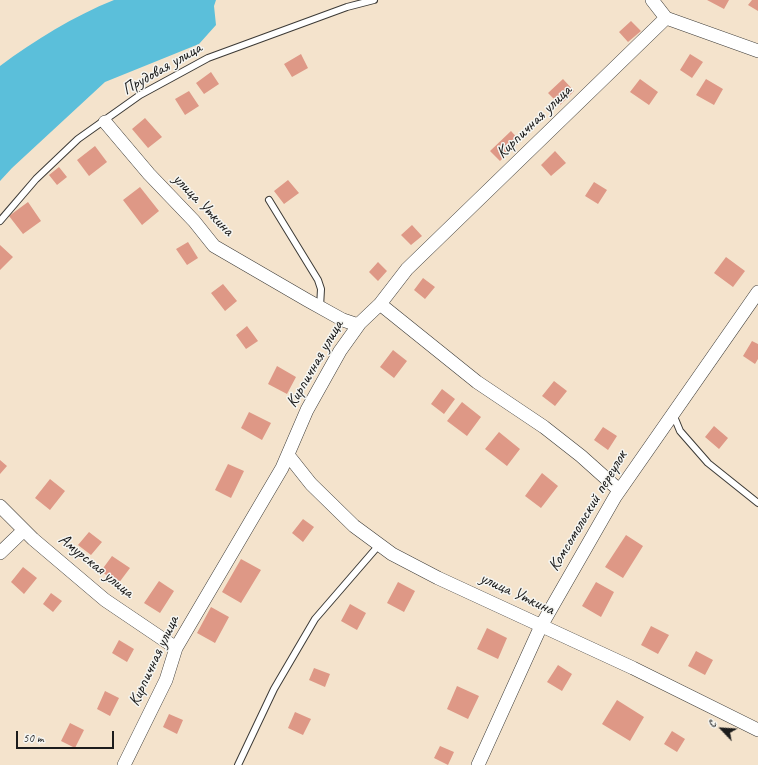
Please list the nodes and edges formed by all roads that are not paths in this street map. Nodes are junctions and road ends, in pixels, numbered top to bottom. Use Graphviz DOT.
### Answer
graph roads {
  1 [pos="374,0"];
  2 [pos="652,0"];
  3 [pos="666,18"];
  4 [pos="758,51"];
  5 [pos="105,122"];
  6 [pos="269,200"];
  7 [pos="0,221"];
  8 [pos="758,292"];
  9 [pos="380,304"];
  10 [pos="320,307"];
  11 [pos="358,326"];
  12 [pos="673,414"];
  13 [pos="288,455"];
  14 [pos="619,490"];
  15 [pos="758,503"];
  16 [pos="0,506"];
  17 [pos="24,530"];
  18 [pos="379,545"];
  19 [pos="0,553"];
  20 [pos="542,626"];
  21 [pos="176,648"];
  22 [pos="758,730"];
  23 [pos="124,765"];
  24 [pos="238,765"];
  25 [pos="478,765"];
  1 -- 5 [label="lane, Прудовая улица"];
  2 -- 3 [label="street"];
  3 -- 4 [label="street"];
  3 -- 9 [label="street, Кирпичная улица"];
  5 -- 7 [label="lane, Прудовая улица"];
  5 -- 10 [label="street, улица Уткина"];
  6 -- 10 [label="lane"];
  8 -- 12 [label="street, Комсомольский переулок"];
  9 -- 11 [label="street, Кирпичная улица"];
  9 -- 14 [label="street"];
  10 -- 11 [label="street, улица Уткина"];
  11 -- 13 [label="street, Кирпичная улица"];
  12 -- 14 [label="street, Комсомольский переулок"];
  12 -- 15 [label="lane"];
  13 -- 18 [label="street, улица Уткина"];
  13 -- 21 [label="street, Кирпичная улица"];
  14 -- 20 [label="street, Комсомольский переулок"];
  16 -- 17 [label="street, Амурская улица"];
  17 -- 19 [label="street"];
  17 -- 21 [label="street, Амурская улица"];
  18 -- 20 [label="street, улица Уткина"];
  18 -- 24 [label="lane"];
  20 -- 22 [label="street, улица Уткина"];
  20 -- 25 [label="street, Комсомольский переулок"];
  21 -- 23 [label="street, Кирпичная улица"];
}
